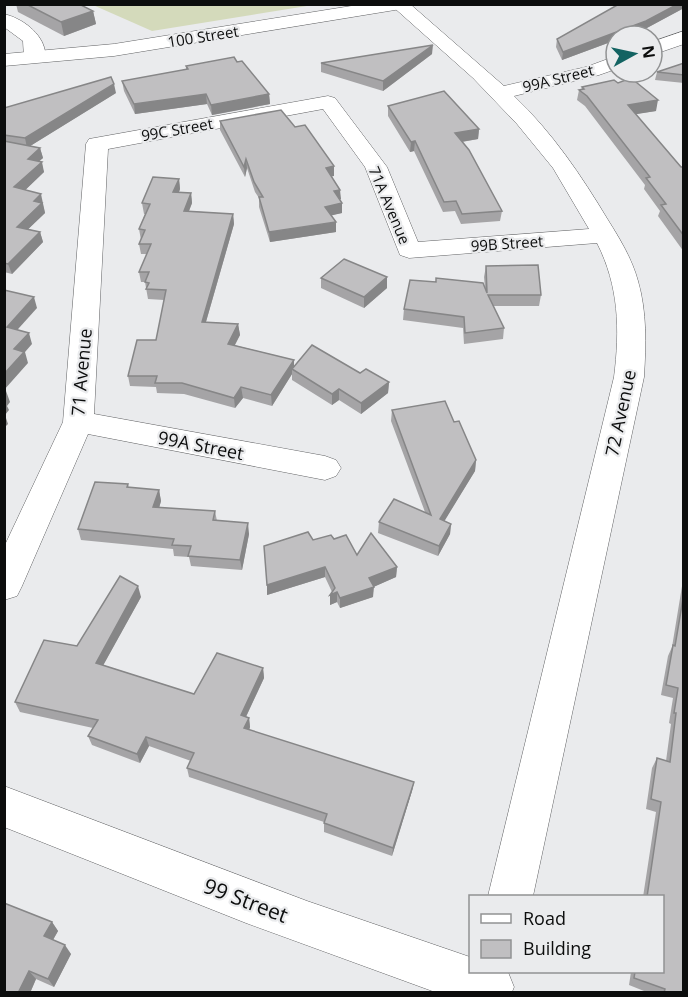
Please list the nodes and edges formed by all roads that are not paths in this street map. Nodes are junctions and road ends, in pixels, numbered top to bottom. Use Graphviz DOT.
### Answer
graph roads {
  1 [pos="401,5"];
  2 [pos="4,19"];
  3 [pos="684,37"];
  4 [pos="664,44"];
  5 [pos="34,58"];
  6 [pos="4,60"];
  7 [pos="604,66"];
  8 [pos="500,93"];
  9 [pos="328,102"];
  10 [pos="97,144"];
  11 [pos="605,235"];
  12 [pos="409,250"];
  13 [pos="78,422"];
  14 [pos="325,468"];
  15 [pos="4,586"];
  16 [pos="4,806"];
  17 [pos="511,895"];
  18 [pos="491,984"];
  1 -- 5 [label="street, 100 Street"];
  1 -- 8 [label="street, 72 Avenue"];
  2 -- 5 [label="street"];
  3 -- 4 [label="street"];
  5 -- 6 [label="street, 100 Street"];
  7 -- 8 [label="street, 99A Street"];
  8 -- 11 [label="street, 72 Avenue"];
  9 -- 10 [label="street, 99C Street"];
  9 -- 12 [label="street, 71A Avenue"];
  10 -- 13 [label="street, 71 Avenue"];
  11 -- 12 [label="street, 99B Street"];
  11 -- 17 [label="street, 72 Avenue"];
  13 -- 14 [label="street, 99A Street"];
  13 -- 15 [label="street, 71 Avenue"];
  16 -- 18 [label="street, 99 Street"];
}
